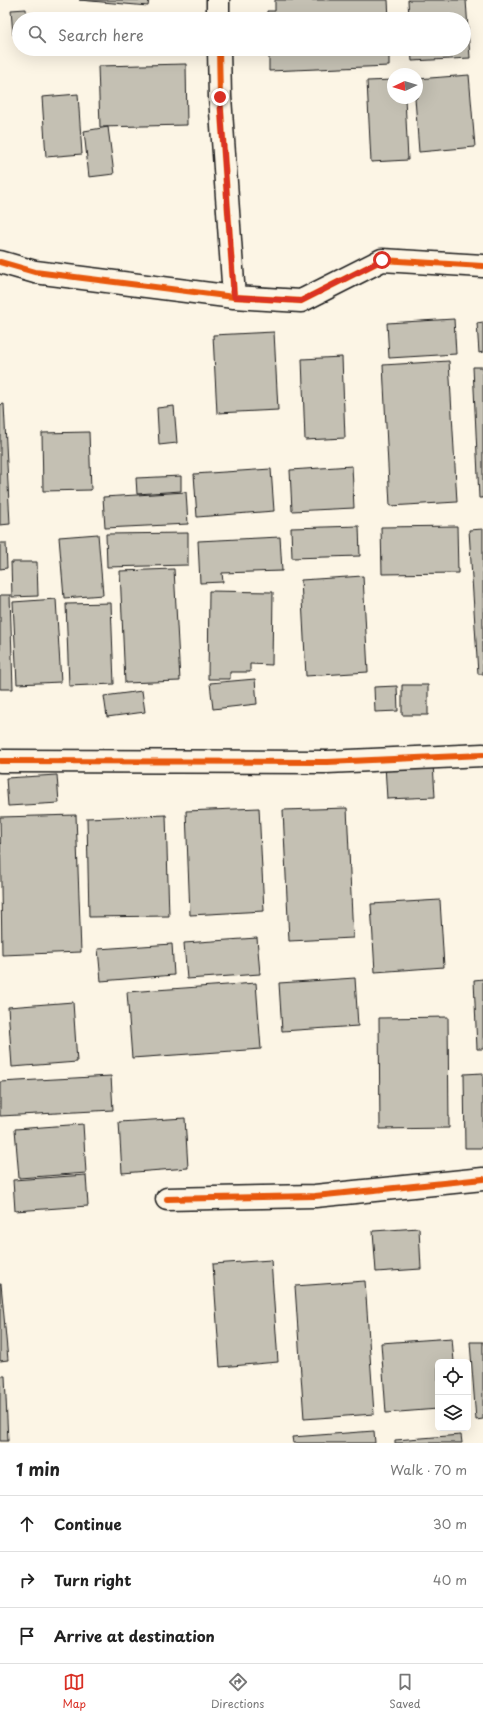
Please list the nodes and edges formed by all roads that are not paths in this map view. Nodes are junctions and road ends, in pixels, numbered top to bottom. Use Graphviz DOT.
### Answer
graph roads {
  1 [pos="218,0"];
  2 [pos="218,12"];
  3 [pos="219,56"];
  4 [pos="0,262"];
  5 [pos="483,266"];
  6 [pos="234,297"];
  7 [pos="483,755"];
  8 [pos="0,761"];
  9 [pos="483,1179"];
  10 [pos="167,1199"];
  1 -- 2 [label="street"];
  3 -- 6 [label="street"];
  4 -- 6 [label="street"];
  5 -- 6 [label="street"];
  7 -- 8 [label="street"];
  9 -- 10 [label="street"];
}
